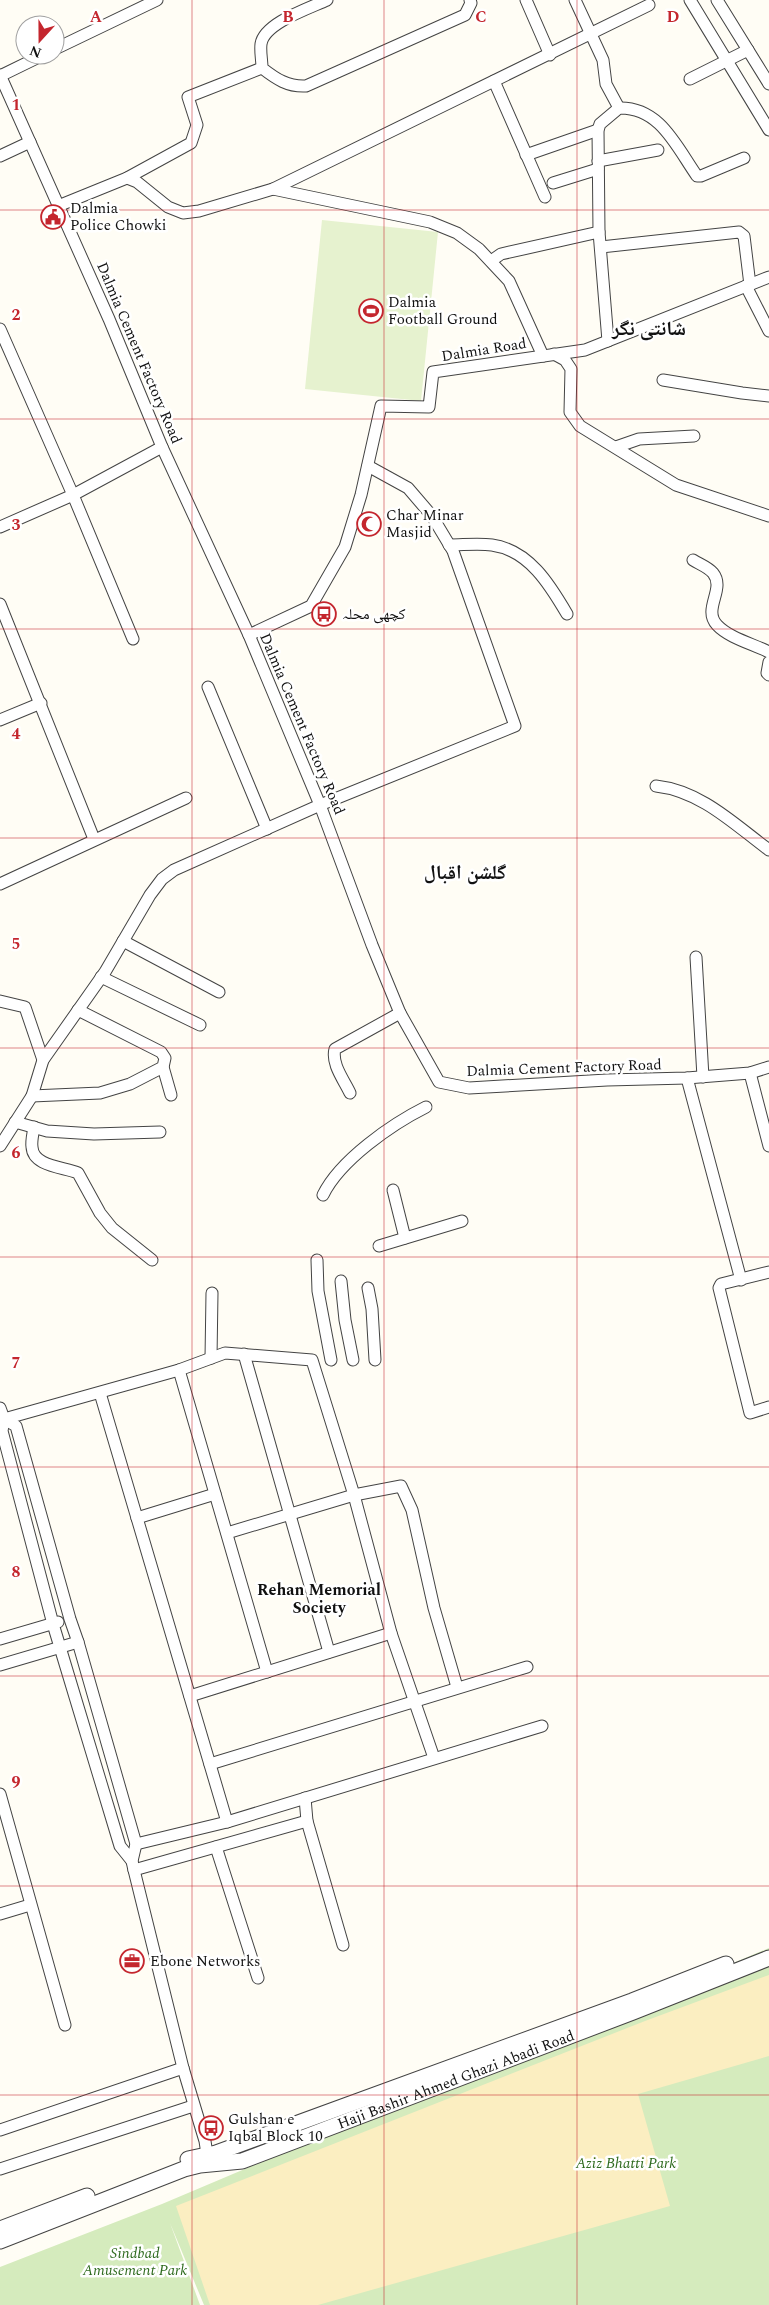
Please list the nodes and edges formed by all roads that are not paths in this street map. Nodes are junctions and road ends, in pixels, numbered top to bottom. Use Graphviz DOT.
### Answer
graph roads {
  1 [pos="157,0"];
  2 [pos="327,0"];
  3 [pos="470,0"];
  4 [pos="526,0"];
  5 [pos="575,0"];
  6 [pos="690,0"];
  7 [pos="718,0"];
  8 [pos="649,5"];
  9 [pos="591,35"];
  10 [pos="65,44"];
  11 [pos="748,50"];
  12 [pos="550,54"];
  13 [pos="728,62"];
  14 [pos="22,65"];
  15 [pos="262,68"];
  16 [pos="0,75"];
  17 [pos="690,79"];
  18 [pos="494,81"];
  19 [pos="769,84"];
  20 [pos="619,108"];
  21 [pos="598,130"];
  22 [pos="769,130"];
  23 [pos="30,142"];
  24 [pos="658,150"];
  25 [pos="526,155"];
  26 [pos="0,156"];
  27 [pos="744,158"];
  28 [pos="598,165"];
  29 [pos="127,178"];
  30 [pos="553,183"];
  31 [pos="273,189"];
  32 [pos="545,197"];
  33 [pos="58,206"];
  34 [pos="599,232"];
  35 [pos="601,246"];
  36 [pos="491,262"];
  37 [pos="769,277"];
  38 [pos="748,285"];
  39 [pos="0,329"];
  40 [pos="769,331"];
  41 [pos="608,341"];
  42 [pos="554,354"];
  43 [pos="543,356"];
  44 [pos="663,380"];
  45 [pos="769,396"];
  46 [pos="694,436"];
  47 [pos="162,447"];
  48 [pos="616,447"];
  49 [pos="368,466"];
  50 [pos="73,495"];
  51 [pos="769,516"];
  52 [pos="0,527"];
  53 [pos="449,545"];
  54 [pos="693,560"];
  55 [pos="0,604"];
  56 [pos="567,614"];
  57 [pos="249,635"];
  58 [pos="133,639"];
  59 [pos="769,652"];
  60 [pos="769,662"];
  61 [pos="769,675"];
  62 [pos="208,687"];
  63 [pos="41,702"];
  64 [pos="0,720"];
  65 [pos="656,786"];
  66 [pos="186,798"];
  67 [pos="320,805"];
  68 [pos="267,829"];
  69 [pos="94,839"];
  70 [pos="769,850"];
  71 [pos="0,884"];
  72 [pos="123,941"];
  73 [pos="696,957"];
  74 [pos="101,977"];
  75 [pos="219,992"];
  76 [pos="0,1001"];
  77 [pos="78,1010"];
  78 [pos="400,1013"];
  79 [pos="200,1025"];
  80 [pos="42,1060"];
  81 [pos="163,1067"];
  82 [pos="769,1067"];
  83 [pos="750,1073"];
  84 [pos="703,1077"];
  85 [pos="687,1078"];
  86 [pos="350,1093"];
  87 [pos="172,1095"];
  88 [pos="32,1096"];
  89 [pos="426,1107"];
  90 [pos="15,1122"];
  91 [pos="34,1128"];
  92 [pos="160,1132"];
  93 [pos="0,1146"];
  94 [pos="769,1146"];
  95 [pos="392,1190"];
  96 [pos="323,1195"];
  97 [pos="462,1221"];
  98 [pos="405,1238"];
  99 [pos="378,1246"];
  100 [pos="152,1260"];
  101 [pos="317,1260"];
  102 [pos="769,1272"];
  103 [pos="741,1280"];
  104 [pos="341,1281"];
  105 [pos="368,1288"];
  106 [pos="212,1293"];
  107 [pos="244,1354"];
  108 [pos="210,1358"];
  109 [pos="331,1360"];
  110 [pos="353,1360"];
  111 [pos="375,1360"];
  112 [pos="179,1370"];
  113 [pos="100,1393"];
  114 [pos="769,1407"];
  115 [pos="2,1414"];
  116 [pos="215,1494"];
  117 [pos="354,1495"];
  118 [pos="36,1501"];
  119 [pos="22,1504"];
  120 [pos="290,1514"];
  121 [pos="137,1518"];
  122 [pos="227,1533"];
  123 [pos="70,1619"];
  124 [pos="53,1624"];
  125 [pos="391,1633"];
  126 [pos="0,1639"];
  127 [pos="78,1642"];
  128 [pos="60,1647"];
  129 [pos="329,1652"];
  130 [pos="0,1665"];
  131 [pos="527,1667"];
  132 [pos="267,1672"];
  133 [pos="457,1687"];
  134 [pos="190,1696"];
  135 [pos="414,1700"];
  136 [pos="542,1726"];
  137 [pos="434,1758"];
  138 [pos="210,1764"];
  139 [pos="0,1794"];
  140 [pos="305,1798"];
  141 [pos="307,1821"];
  142 [pos="227,1822"];
  143 [pos="136,1844"];
  144 [pos="216,1848"];
  145 [pos="133,1865"];
  146 [pos="30,1906"];
  147 [pos="0,1914"];
  148 [pos="343,1945"];
  149 [pos="769,1947"];
  150 [pos="769,1958"];
  151 [pos="258,1978"];
  152 [pos="65,2025"];
  153 [pos="182,2068"];
  154 [pos="193,2106"];
  155 [pos="0,2130"];
  156 [pos="207,2159"];
  157 [pos="0,2169"];
  158 [pos="0,2229"];
  159 [pos="0,2242"];
  1 -- 10 [label="street"];
  2 -- 15 [label="street"];
  3 -- 15 [label="street"];
  4 -- 12 [label="street"];
  5 -- 9 [label="street"];
  6 -- 13 [label="street"];
  7 -- 11 [label="street"];
  8 -- 9 [label="street"];
  9 -- 12 [label="street"];
  9 -- 20 [label="street"];
  11 -- 13 [label="street"];
  11 -- 19 [label="street"];
  12 -- 18 [label="street"];
  13 -- 17 [label="street"];
  13 -- 22 [label="street"];
  14 -- 16 [label="street"];
  15 -- 29 [label="street"];
  16 -- 23 [label="street, Dalmia Cement Factory Road"];
  18 -- 25 [label="street"];
  18 -- 31 [label="street"];
  20 -- 21 [label="street"];
  20 -- 27 [label="street"];
  21 -- 25 [label="street"];
  21 -- 28 [label="street"];
  23 -- 26 [label="street"];
  23 -- 33 [label="street, Dalmia Cement Factory Road"];
  24 -- 28 [label="street"];
  25 -- 32 [label="street"];
  28 -- 30 [label="street"];
  28 -- 34 [label="street"];
  29 -- 31 [label="street"];
  29 -- 33 [label="street"];
  31 -- 36 [label="street"];
  33 -- 47 [label="street, Dalmia Cement Factory Road"];
  34 -- 35 [label="street"];
  34 -- 36 [label="street"];
  35 -- 38 [label="street"];
  35 -- 41 [label="street"];
  36 -- 43 [label="street"];
  37 -- 38 [label="street, Dalmia Road"];
  38 -- 40 [label="street"];
  38 -- 41 [label="street, Dalmia Road"];
  39 -- 50 [label="street"];
  41 -- 42 [label="street, Dalmia Road"];
  42 -- 43 [label="street, Dalmia Road"];
  42 -- 48 [label="street"];
  43 -- 49 [label="street, Dalmia Road"];
  44 -- 45 [label="street"];
  46 -- 48 [label="street"];
  47 -- 50 [label="street"];
  47 -- 57 [label="street, Dalmia Cement Factory Road"];
  48 -- 51 [label="street"];
  49 -- 53 [label="street"];
  49 -- 57 [label="street, Dalmia Road"];
  50 -- 52 [label="street"];
  50 -- 58 [label="street"];
  53 -- 56 [label="street"];
  53 -- 67 [label="street"];
  54 -- 59 [label="street"];
  55 -- 63 [label="street"];
  57 -- 67 [label="street, Dalmia Cement Factory Road"];
  60 -- 61 [label="street"];
  62 -- 68 [label="street"];
  63 -- 64 [label="street"];
  63 -- 69 [label="street"];
  65 -- 70 [label="street"];
  66 -- 69 [label="street"];
  67 -- 68 [label="street"];
  67 -- 78 [label="street, Dalmia Cement Factory Road"];
  68 -- 72 [label="street"];
  69 -- 71 [label="street"];
  72 -- 74 [label="street"];
  72 -- 75 [label="street"];
  73 -- 84 [label="street"];
  74 -- 77 [label="street"];
  74 -- 79 [label="street"];
  76 -- 80 [label="street"];
  77 -- 80 [label="street"];
  77 -- 81 [label="street"];
  78 -- 85 [label="street, Dalmia Cement Factory Road"];
  78 -- 86 [label="street"];
  80 -- 88 [label="street"];
  81 -- 87 [label="street"];
  81 -- 88 [label="street"];
  82 -- 83 [label="street, Dalmia Cement Factory Road"];
  83 -- 84 [label="street, Dalmia Cement Factory Road"];
  83 -- 94 [label="street"];
  84 -- 85 [label="street, Dalmia Cement Factory Road"];
  85 -- 103 [label="street"];
  88 -- 90 [label="street"];
  89 -- 96 [label="street"];
  90 -- 91 [label="street"];
  90 -- 93 [label="street"];
  91 -- 92 [label="street"];
  91 -- 100 [label="street"];
  95 -- 98 [label="street"];
  97 -- 98 [label="street"];
  98 -- 99 [label="street"];
  101 -- 109 [label="street"];
  102 -- 103 [label="street"];
  103 -- 114 [label="street"];
  104 -- 110 [label="street"];
  105 -- 111 [label="street"];
  106 -- 108 [label="street"];
  107 -- 108 [label="street"];
  107 -- 117 [label="street"];
  107 -- 120 [label="street"];
  108 -- 112 [label="street"];
  112 -- 113 [label="street"];
  112 -- 116 [label="street"];
  113 -- 115 [label="street"];
  113 -- 121 [label="street"];
  115 -- 118 [label="street"];
  115 -- 119 [label="street"];
  116 -- 121 [label="street"];
  116 -- 122 [label="street"];
  117 -- 120 [label="street"];
  117 -- 125 [label="street"];
  117 -- 133 [label="street"];
  118 -- 119 [label="street"];
  118 -- 123 [label="street"];
  119 -- 124 [label="street"];
  120 -- 122 [label="street"];
  120 -- 129 [label="street"];
  121 -- 134 [label="street"];
  122 -- 132 [label="street"];
  123 -- 124 [label="street"];
  123 -- 127 [label="street"];
  124 -- 126 [label="street"];
  124 -- 128 [label="street"];
  125 -- 129 [label="street"];
  125 -- 135 [label="street"];
  127 -- 128 [label="street"];
  127 -- 143 [label="street"];
  128 -- 130 [label="street"];
  128 -- 145 [label="street"];
  129 -- 132 [label="street"];
  131 -- 133 [label="street"];
  132 -- 134 [label="street"];
  133 -- 135 [label="street"];
  134 -- 138 [label="street"];
  135 -- 137 [label="street"];
  135 -- 138 [label="street"];
  136 -- 137 [label="street"];
  137 -- 140 [label="street"];
  138 -- 142 [label="street"];
  139 -- 146 [label="street"];
  140 -- 141 [label="street"];
  140 -- 142 [label="street"];
  141 -- 144 [label="street"];
  141 -- 148 [label="street"];
  142 -- 143 [label="street"];
  143 -- 145 [label="street"];
  144 -- 145 [label="street"];
  144 -- 151 [label="street"];
  145 -- 153 [label="street"];
  146 -- 147 [label="street"];
  146 -- 152 [label="street"];
  149 -- 156 [label="street, Haji Bashir Ahmed Ghazi Abadi Road"];
  150 -- 156 [label="street, Haji Bashir Ahmed Ghazi Abadi Road"];
  153 -- 154 [label="street"];
  153 -- 155 [label="street"];
  154 -- 156 [label="street"];
  154 -- 157 [label="street"];
  156 -- 158 [label="street, Haji Bashir Ahmed Ghazi Abadi Road"];
  156 -- 159 [label="street, Haji Bashir Ahmed Ghazi Abadi Road"];
}
